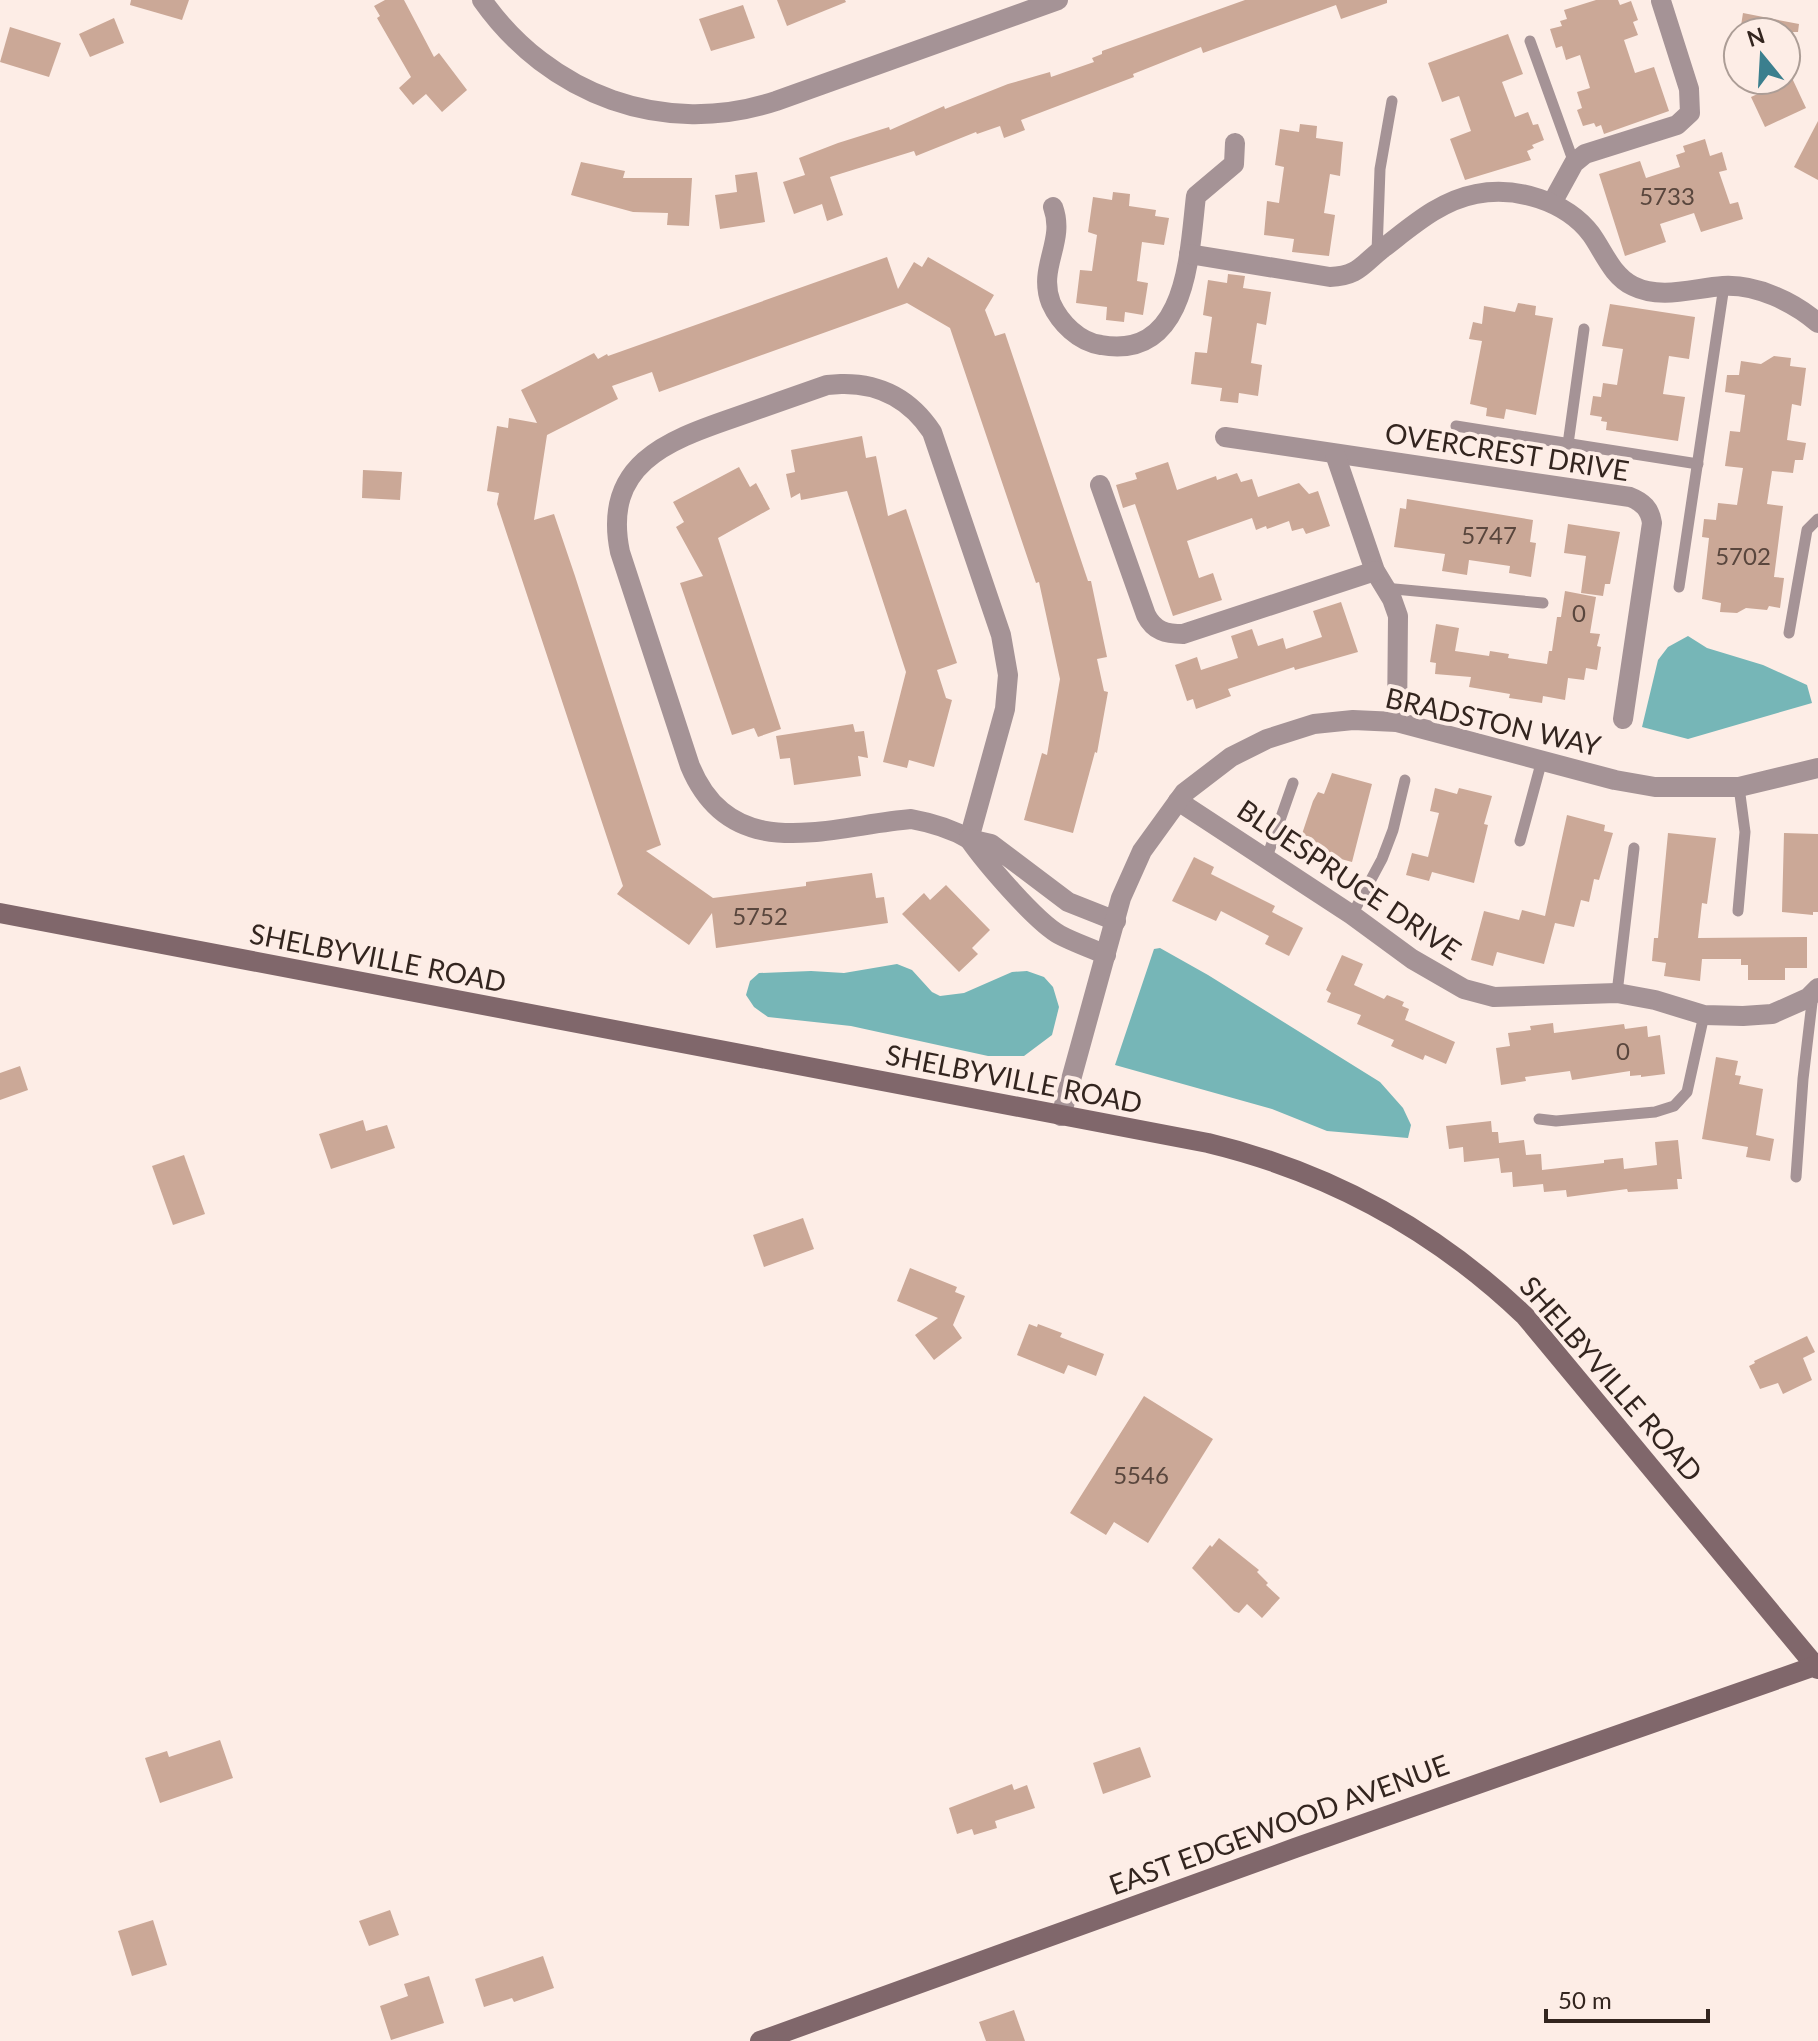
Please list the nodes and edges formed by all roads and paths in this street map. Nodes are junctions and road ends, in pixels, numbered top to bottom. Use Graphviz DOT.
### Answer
graph roads {
  1 [pos="482,0"];
  2 [pos="1058,0"];
  3 [pos="1661,1"];
  4 [pos="1530,41"];
  5 [pos="1392,101"];
  6 [pos="1235,143"];
  7 [pos="1574,163"];
  8 [pos="1552,203"];
  9 [pos="1053,207"];
  10 [pos="1377,253"];
  11 [pos="1189,254"];
  12 [pos="1724,286"];
  13 [pos="1818,323"];
  14 [pos="1584,329"];
  15 [pos="1456,426"];
  16 [pos="1225,437"];
  17 [pos="1568,444"];
  18 [pos="1335,454"];
  19 [pos="1698,464"];
  20 [pos="1100,485"];
  21 [pos="1818,519"];
  22 [pos="1379,579"];
  23 [pos="1679,587"];
  24 [pos="1543,603"];
  25 [pos="1789,633"];
  26 [pos="1623,719"];
  27 [pos="1397,722"];
  28 [pos="1542,760"];
  29 [pos="1818,768"];
  30 [pos="1405,780"];
  31 [pos="1293,783"];
  32 [pos="1739,787"];
  33 [pos="1178,801"];
  34 [pos="969,839"];
  35 [pos="1520,841"];
  36 [pos="1634,848"];
  37 [pos="1266,860"];
  38 [pos="1738,911"];
  39 [pos="0,913"];
  40 [pos="1352,915"];
  41 [pos="1116,921"];
  42 [pos="1106,955"];
  43 [pos="1816,990"];
  44 [pos="1617,993"];
  45 [pos="1704,1015"];
  46 [pos="1061,1116"];
  47 [pos="1539,1119"];
  48 [pos="1796,1177"];
  49 [pos="1817,1666"];
  50 [pos="760,2041"];
  1 -- 2 [label="street"];
  3 -- 7 [label="street"];
  4 -- 7 [label="lane"];
  5 -- 10 [label="lane"];
  6 -- 11 [label="street"];
  7 -- 8 [label="street"];
  8 -- 10 [label="street"];
  8 -- 12 [label="street"];
  9 -- 11 [label="street"];
  10 -- 11 [label="street"];
  12 -- 13 [label="street"];
  12 -- 19 [label="lane"];
  14 -- 17 [label="lane"];
  15 -- 17 [label="lane"];
  16 -- 18 [label="street, OVERCREST DRIVE"];
  17 -- 19 [label="lane"];
  18 -- 22 [label="street"];
  18 -- 26 [label="street, OVERCREST DRIVE"];
  19 -- 23 [label="lane"];
  20 -- 22 [label="street"];
  21 -- 25 [label="lane"];
  22 -- 24 [label="lane"];
  22 -- 27 [label="street"];
  27 -- 28 [label="street, BRADSTON WAY"];
  27 -- 33 [label="street, BRADSTON WAY"];
  28 -- 32 [label="street, BRADSTON WAY"];
  28 -- 35 [label="lane"];
  29 -- 32 [label="street, BRADSTON WAY"];
  30 -- 40 [label="lane"];
  31 -- 37 [label="lane"];
  32 -- 38 [label="lane"];
  33 -- 37 [label="street, BLUESPRUCE DRIVE"];
  33 -- 41 [label="street, BRADSTON WAY"];
  34 -- 34 [label="street"];
  34 -- 41 [label="street"];
  34 -- 42 [label="street"];
  36 -- 44 [label="lane"];
  37 -- 40 [label="street, BLUESPRUCE DRIVE"];
  39 -- 46 [label="main road, SHELBYVILLE ROAD"];
  40 -- 44 [label="street, BLUESPRUCE DRIVE"];
  41 -- 42 [label="street, BRADSTON WAY"];
  42 -- 46 [label="street, BRADSTON WAY"];
  43 -- 45 [label="street, BLUESPRUCE DRIVE"];
  43 -- 48 [label="lane"];
  44 -- 45 [label="street, BLUESPRUCE DRIVE"];
  45 -- 47 [label="lane"];
  46 -- 49 [label="main road, SHELBYVILLE ROAD"];
  49 -- 50 [label="main road, EAST EDGEWOOD AVENUE"];
}
